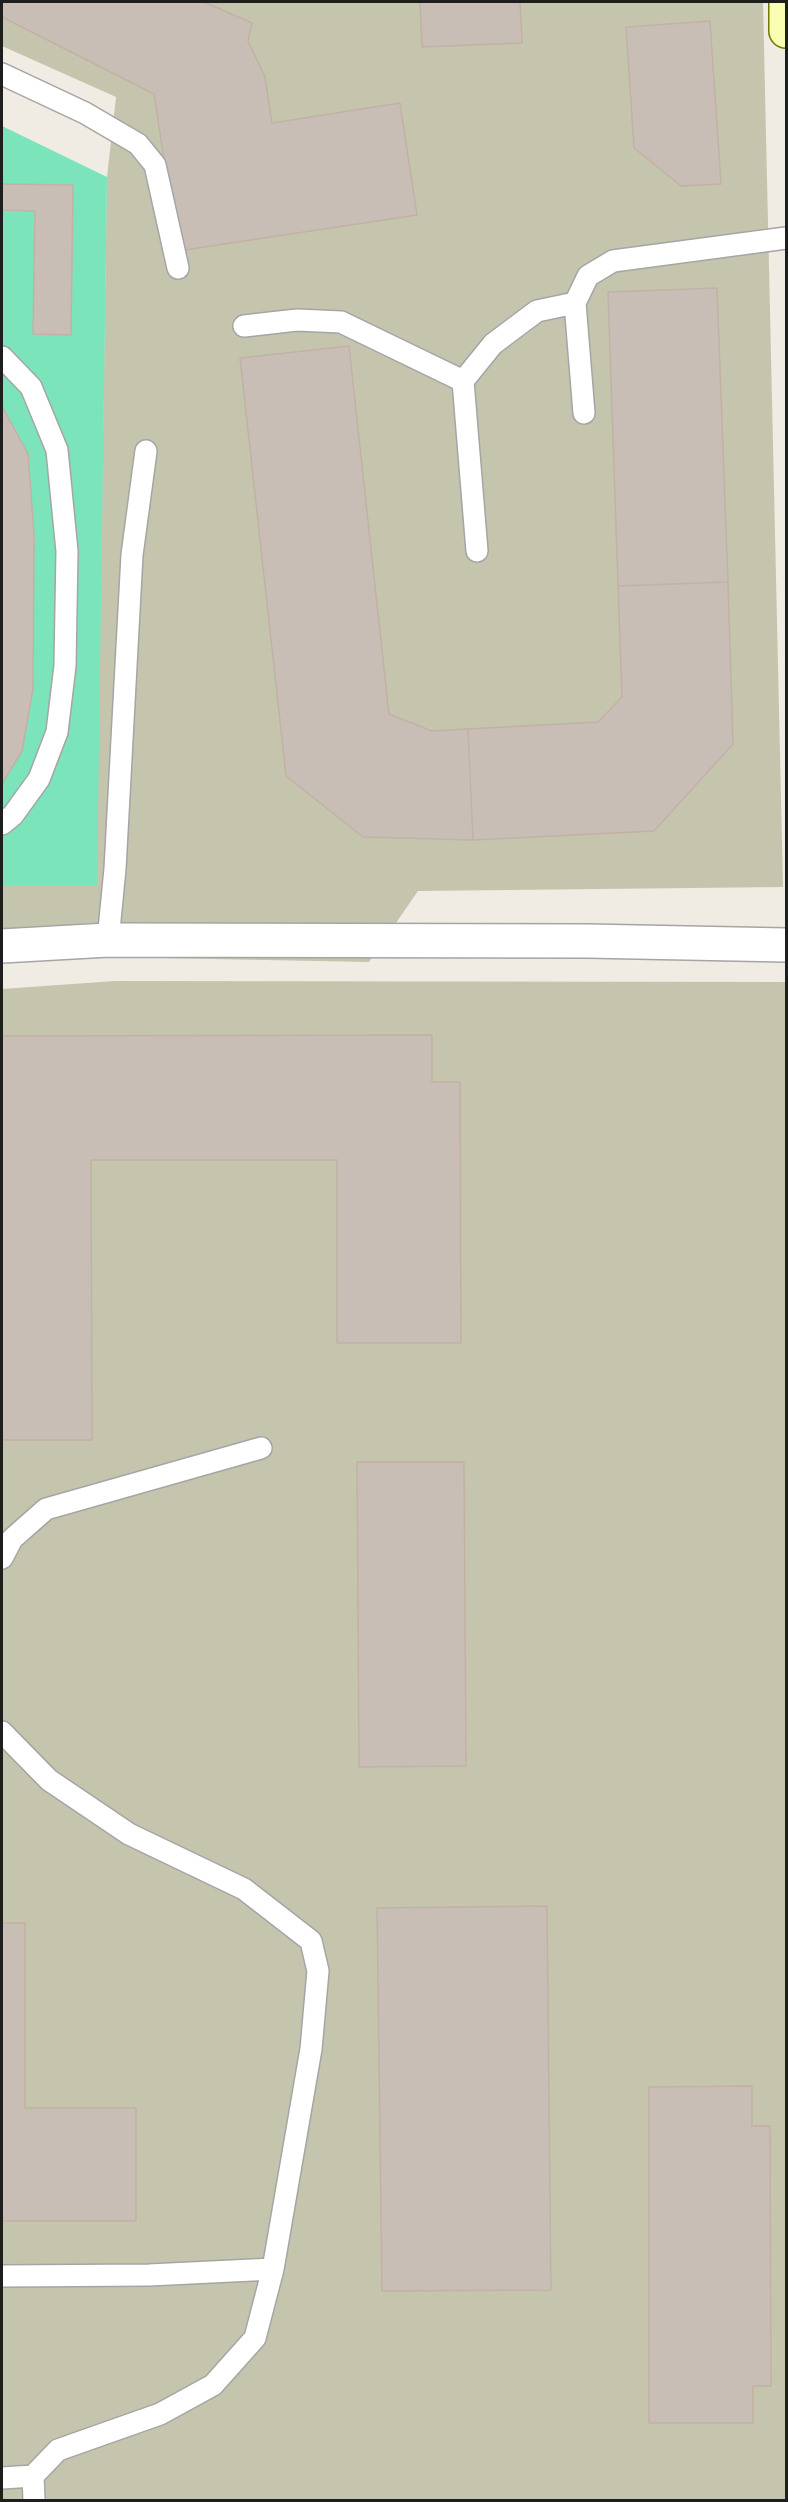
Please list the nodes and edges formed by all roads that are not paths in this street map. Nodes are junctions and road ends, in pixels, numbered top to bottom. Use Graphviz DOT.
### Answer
graph roads {
  1 [pos="786,2"];
  2 [pos="786,31"];
  3 [pos="2,74"];
  4 [pos="786,238"];
  5 [pos="178,268"];
  6 [pos="575,303"];
  7 [pos="244,326"];
  8 [pos="2,357"];
  9 [pos="463,381"];
  10 [pos="584,413"];
  11 [pos="146,451"];
  12 [pos="477,551"];
  13 [pos="2,824"];
  14 [pos="108,940"];
  15 [pos="786,945"];
  16 [pos="2,946"];
  17 [pos="261,1448"];
  18 [pos="2,1558"];
  19 [pos="2,1732"];
  20 [pos="273,2268"];
  21 [pos="2,2276"];
  22 [pos="33,2476"];
  23 [pos="2,2478"];
  24 [pos="34,2500"];
  1 -- 2 [label="main road"];
  3 -- 5 [label="lane"];
  4 -- 6 [label="lane"];
  6 -- 9 [label="lane"];
  6 -- 10 [label="lane"];
  7 -- 9 [label="lane"];
  8 -- 13 [label="lane"];
  9 -- 12 [label="lane"];
  11 -- 14 [label="lane"];
  14 -- 15 [label="street"];
  14 -- 16 [label="street"];
  17 -- 18 [label="lane"];
  19 -- 20 [label="lane"];
  20 -- 21 [label="lane"];
  20 -- 22 [label="lane"];
  22 -- 23 [label="lane"];
  22 -- 24 [label="lane"];
}
